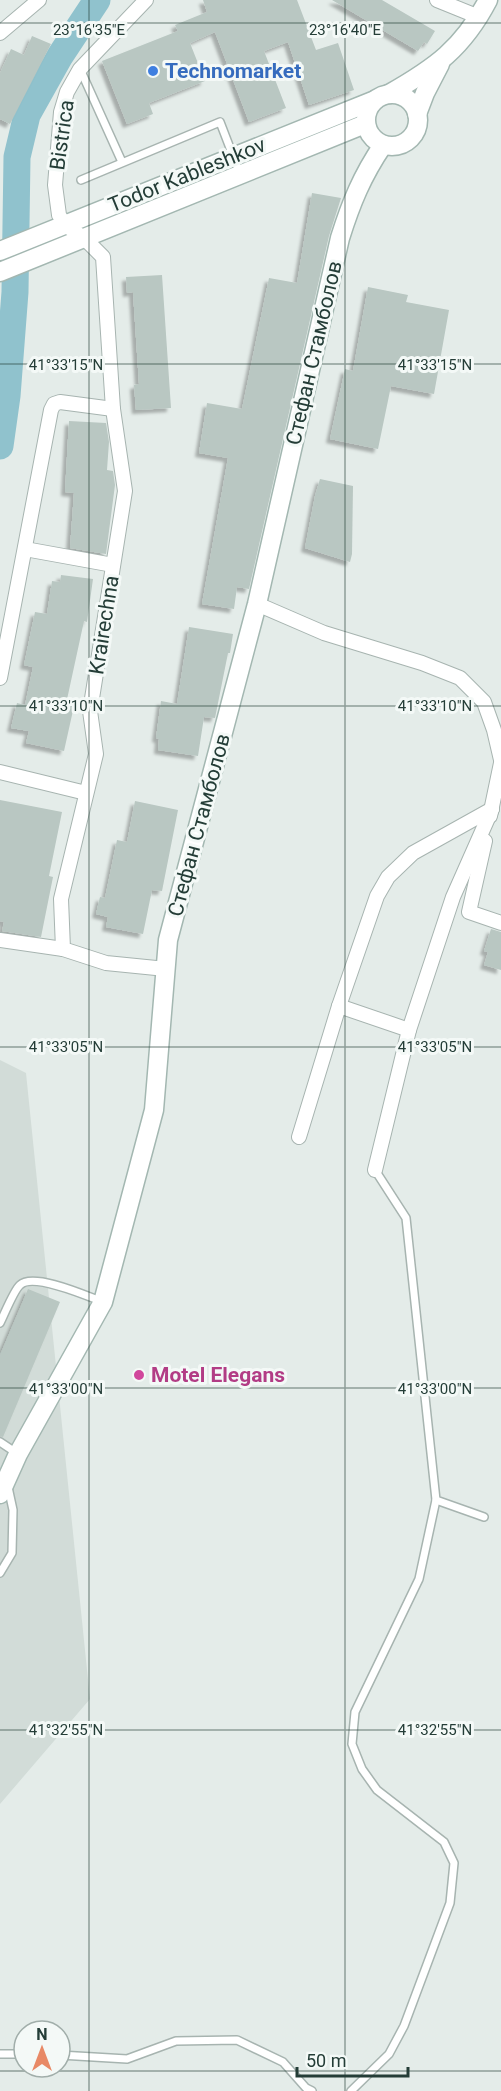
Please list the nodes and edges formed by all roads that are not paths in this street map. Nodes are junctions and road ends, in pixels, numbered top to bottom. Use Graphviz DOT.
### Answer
graph roads {
  1 [pos="39,0"];
  2 [pos="146,0"];
  3 [pos="437,0"];
  4 [pos="488,0"];
  5 [pos="479,17"];
  6 [pos="0,33"];
  7 [pos="443,60"];
  8 [pos="80,69"];
  9 [pos="382,97"];
  10 [pos="417,114"];
  11 [pos="365,124"];
  12 [pos="383,145"];
  13 [pos="233,156"];
  14 [pos="123,162"];
  15 [pos="240,174"];
  16 [pos="81,180"];
  17 [pos="65,225"];
  18 [pos="84,238"];
  19 [pos="0,251"];
  20 [pos="2,271"];
  21 [pos="113,410"];
  22 [pos="25,549"];
  23 [pos="113,565"];
  24 [pos="257,604"];
  25 [pos="0,678"];
  26 [pos="501,761"];
  27 [pos="0,772"];
  28 [pos="86,793"];
  29 [pos="492,809"];
  30 [pos="501,922"];
  31 [pos="0,940"];
  32 [pos="63,949"];
  33 [pos="166,969"];
  34 [pos="339,1006"];
  35 [pos="409,1030"];
  36 [pos="299,1137"];
  37 [pos="375,1170"];
  38 [pos="103,1302"];
  39 [pos="0,1323"];
  40 [pos="0,1442"];
  41 [pos="18,1454"];
  42 [pos="3,1488"];
  43 [pos="436,1500"];
  44 [pos="484,1517"];
  45 [pos="0,1573"];
  46 [pos="72,2056"];
  47 [pos="312,2091"];
  48 [pos="351,2091"];
  1 -- 6 [label="street"];
  2 -- 8 [label="street, Bistrica"];
  3 -- 5 [label="street"];
  4 -- 5 [label="street"];
  5 -- 7 [label="street"];
  7 -- 9 [label="street"];
  7 -- 10 [label="street"];
  8 -- 14 [label="lane"];
  8 -- 17 [label="street, Bistrica"];
  9 -- 10 [label="street"];
  9 -- 11 [label="street"];
  9 -- 13 [label="street, Todor Kableshkov"];
  10 -- 12 [label="street"];
  11 -- 12 [label="street"];
  11 -- 15 [label="street, Todor Kableshkov"];
  12 -- 24 [label="street, Стефан Стамболов"];
  13 -- 14 [label="lane"];
  13 -- 15 [label="lane"];
  13 -- 17 [label="street, Todor Kableshkov"];
  14 -- 16 [label="lane"];
  15 -- 18 [label="street, Todor Kableshkov"];
  17 -- 18 [label="street, Krairechna"];
  17 -- 19 [label="street, Todor Kableshkov"];
  18 -- 20 [label="street, Todor Kableshkov"];
  18 -- 21 [label="street, Krairechna"];
  21 -- 22 [label="street"];
  21 -- 23 [label="street, Krairechna"];
  22 -- 23 [label="street"];
  22 -- 25 [label="street"];
  23 -- 28 [label="street, Krairechna"];
  24 -- 26 [label="street"];
  24 -- 33 [label="street, Стефан Стамболов"];
  26 -- 29 [label="street"];
  27 -- 28 [label="street"];
  28 -- 32 [label="street, Krairechna"];
  29 -- 30 [label="street"];
  29 -- 34 [label="street"];
  29 -- 35 [label="street"];
  31 -- 32 [label="street"];
  32 -- 33 [label="street"];
  33 -- 38 [label="street, Стефан Стамболов"];
  34 -- 35 [label="street"];
  34 -- 36 [label="street"];
  35 -- 37 [label="street"];
  37 -- 43 [label="lane"];
  38 -- 39 [label="lane"];
  38 -- 41 [label="street, Стефан Стамболов"];
  40 -- 41 [label="lane"];
  41 -- 42 [label="street, Стефан Стамболов"];
  42 -- 45 [label="lane"];
  43 -- 44 [label="lane"];
  43 -- 48 [label="lane"];
  46 -- 47 [label="lane"];
}
